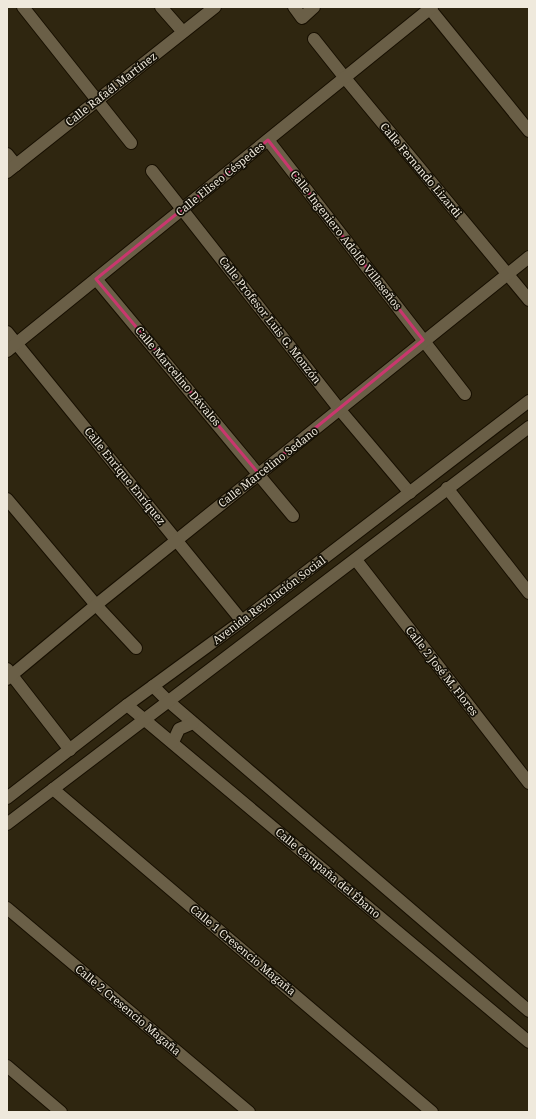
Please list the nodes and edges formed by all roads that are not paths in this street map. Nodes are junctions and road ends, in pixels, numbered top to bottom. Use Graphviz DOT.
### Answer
graph roads {
  1 [pos="23,7"];
  2 [pos="161,7"];
  3 [pos="215,7"];
  4 [pos="294,7"];
  5 [pos="314,7"];
  6 [pos="431,8"];
  7 [pos="183,32"];
  8 [pos="314,39"];
  9 [pos="345,78"];
  10 [pos="96,100"];
  11 [pos="529,131"];
  12 [pos="268,140"];
  13 [pos="131,143"];
  14 [pos="7,154"];
  15 [pos="11,169"];
  16 [pos="152,171"];
  17 [pos="183,209"];
  18 [pos="529,257"];
  19 [pos="508,274"];
  20 [pos="96,279"];
  21 [pos="529,300"];
  22 [pos="7,332"];
  23 [pos="423,340"];
  24 [pos="12,347"];
  25 [pos="465,394"];
  26 [pos="529,401"];
  27 [pos="340,410"];
  28 [pos="529,427"];
  29 [pos="259,474"];
  30 [pos="448,488"];
  31 [pos="410,493"];
  32 [pos="7,499"];
  33 [pos="293,516"];
  34 [pos="177,540"];
  35 [pos="356,560"];
  36 [pos="529,593"];
  37 [pos="96,604"];
  38 [pos="242,621"];
  39 [pos="136,648"];
  40 [pos="8,674"];
  41 [pos="153,686"];
  42 [pos="168,701"];
  43 [pos="127,705"];
  44 [pos="144,720"];
  45 [pos="193,723"];
  46 [pos="173,742"];
  47 [pos="70,750"];
  48 [pos="529,783"];
  49 [pos="53,789"];
  50 [pos="7,798"];
  51 [pos="7,824"];
  52 [pos="7,908"];
  53 [pos="529,1011"];
  54 [pos="529,1042"];
  55 [pos="7,1066"];
  56 [pos="61,1112"];
  57 [pos="249,1112"];
  58 [pos="432,1112"];
  1 -- 10 [label="street"];
  2 -- 7 [label="street"];
  3 -- 7 [label="street, Calle Rafaél Martínez"];
  4 -- 5 [label="street"];
  6 -- 9 [label="street, Calle Eliseo Céspedes"];
  6 -- 11 [label="street"];
  7 -- 10 [label="street, Calle Rafaél Martínez"];
  8 -- 9 [label="street, Calle Fernando Lizardi"];
  9 -- 12 [label="street, Calle Eliseo Céspedes"];
  9 -- 19 [label="street, Calle Fernando Lizardi"];
  10 -- 13 [label="street"];
  10 -- 15 [label="street, Calle Rafaél Martínez"];
  12 -- 17 [label="street, Calle Eliseo Céspedes"];
  12 -- 23 [label="street, Calle Ingeniero Adolfo Villaseños"];
  14 -- 15 [label="street"];
  16 -- 17 [label="street, Calle Profesor Luis G. Monzón"];
  17 -- 20 [label="street, Calle Eliseo Céspedes"];
  17 -- 27 [label="street, Calle Profesor Luis G. Monzón"];
  18 -- 19 [label="street, Calle Marcelino Sedano"];
  19 -- 21 [label="street, Calle Fernando Lizardi"];
  19 -- 23 [label="street, Calle Marcelino Sedano"];
  20 -- 24 [label="street, Calle Eliseo Céspedes"];
  20 -- 29 [label="street, Calle Marcelino Dávalos"];
  22 -- 24 [label="street, Calle Enrique Enríquez"];
  23 -- 25 [label="street, Calle Ingeniero Adolfo Villaseños"];
  23 -- 27 [label="street, Calle Marcelino Sedano"];
  24 -- 34 [label="street, Calle Enrique Enríquez"];
  26 -- 31 [label="street, Avenida Revolución Social"];
  27 -- 29 [label="street, Calle Marcelino Sedano"];
  27 -- 31 [label="street, Calle Profesor Luis G. Monzón"];
  28 -- 30 [label="street, Avenida Revolución Social"];
  29 -- 33 [label="street, Calle Marcelino Dávalos"];
  29 -- 34 [label="street, Calle Marcelino Sedano"];
  30 -- 35 [label="street, Avenida Revolución Social"];
  30 -- 36 [label="street"];
  31 -- 38 [label="street, Avenida Revolución Social"];
  32 -- 37 [label="street"];
  34 -- 37 [label="street, Calle Marcelino Sedano"];
  34 -- 38 [label="street, Calle Enrique Enríquez"];
  35 -- 42 [label="street, Avenida Revolución Social"];
  35 -- 48 [label="street, Calle 2 José M. Flores"];
  37 -- 39 [label="street"];
  37 -- 40 [label="street, Calle Marcelino Sedano"];
  38 -- 41 [label="street, Avenida Revolución Social"];
  40 -- 47 [label="street"];
  41 -- 42 [label="street"];
  41 -- 43 [label="street, Avenida Revolución Social"];
  42 -- 44 [label="street, Avenida Revolución Social"];
  42 -- 45 [label="street"];
  43 -- 44 [label="street, Calle Campaña del Ébano"];
  43 -- 47 [label="street, Avenida Revolución Social"];
  44 -- 46 [label="street, Calle Campaña del Ébano"];
  44 -- 49 [label="street, Avenida Revolución Social"];
  45 -- 46 [label="street"];
  45 -- 53 [label="street"];
  46 -- 54 [label="street, Calle Campaña del Ébano"];
  47 -- 50 [label="street, Avenida Revolución Social"];
  49 -- 51 [label="street, Avenida Revolución Social"];
  49 -- 58 [label="street, Calle 1 Cresencio Magaña"];
  52 -- 57 [label="street, Calle 2 Cresencio Magaña"];
  55 -- 56 [label="street"];
}
